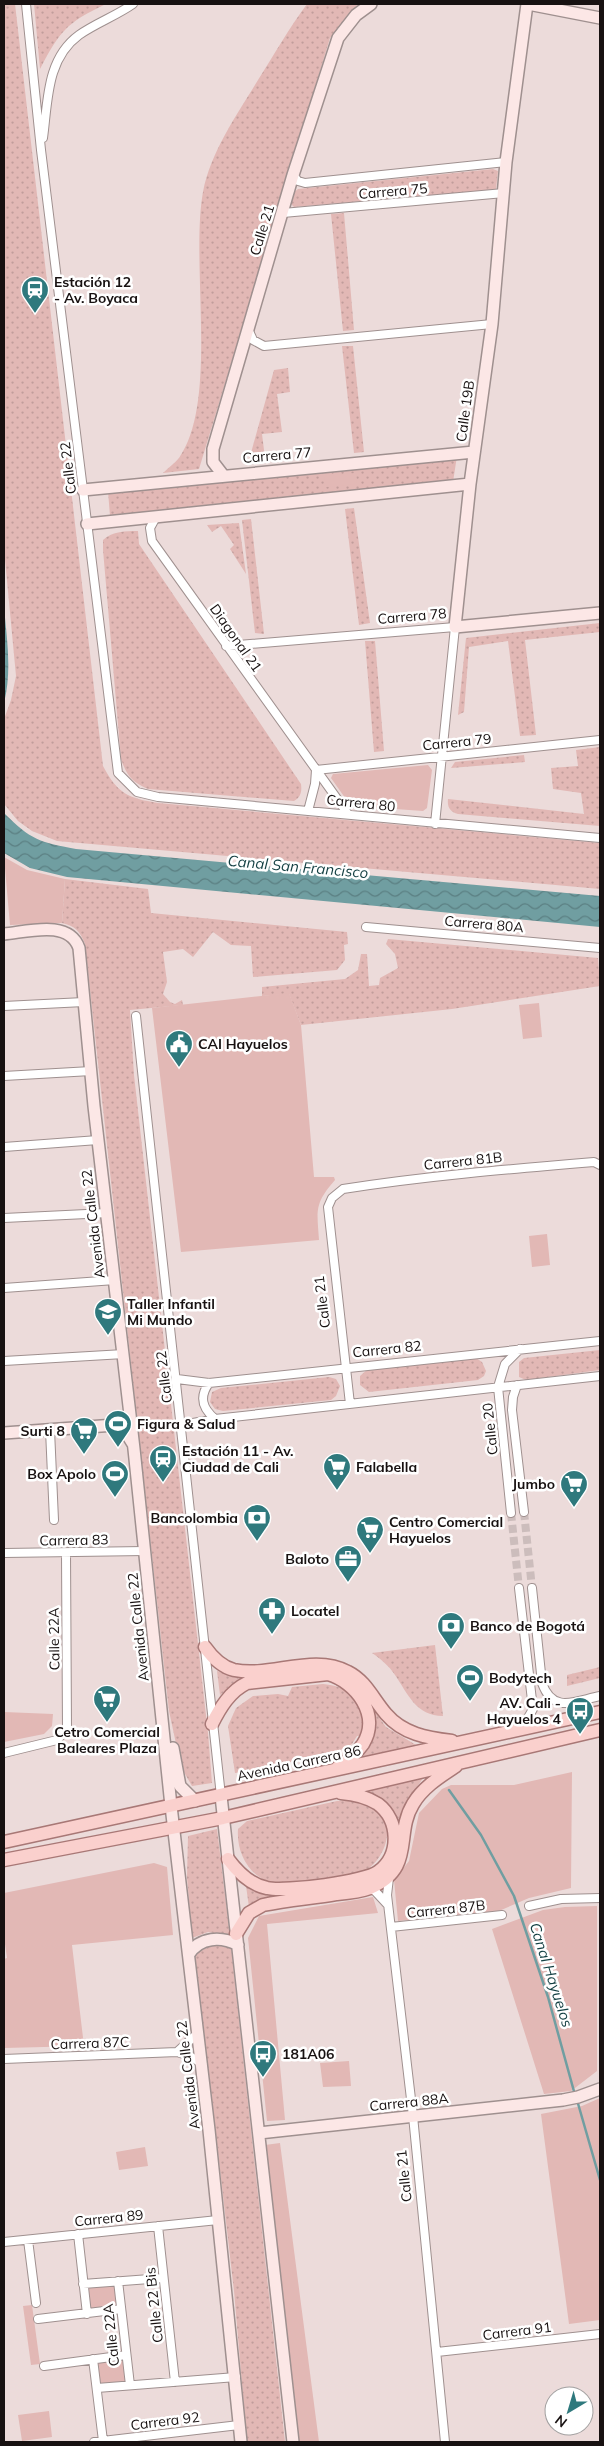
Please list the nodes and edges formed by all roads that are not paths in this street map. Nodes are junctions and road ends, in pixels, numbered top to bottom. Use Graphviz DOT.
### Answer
graph roads {
  1 [pos="26,4"];
  2 [pos="133,4"];
  3 [pos="371,4"];
  4 [pos="528,4"];
  5 [pos="600,18"];
  6 [pos="41,150"];
  7 [pos="506,162"];
  8 [pos="293,175"];
  9 [pos="504,194"];
  10 [pos="283,213"];
  11 [pos="492,324"];
  12 [pos="248,326"];
  13 [pos="474,452"];
  14 [pos="223,475"];
  15 [pos="470,484"];
  16 [pos="83,490"];
  17 [pos="156,516"];
  18 [pos="87,524"];
  19 [pos="600,614"];
  20 [pos="455,627"];
  21 [pos="226,646"];
  22 [pos="600,740"];
  23 [pos="442,757"];
  24 [pos="316,770"];
  25 [pos="124,781"];
  26 [pos="308,811"];
  27 [pos="348,814"];
  28 [pos="435,824"];
  29 [pos="600,838"];
  30 [pos="366,927"];
  31 [pos="4,934"];
  32 [pos="600,948"];
  33 [pos="84,1002"];
  34 [pos="4,1006"];
  35 [pos="136,1016"];
  36 [pos="91,1071"];
  37 [pos="4,1076"];
  38 [pos="98,1140"];
  39 [pos="4,1147"];
  40 [pos="600,1165"];
  41 [pos="332,1198"];
  42 [pos="107,1212"];
  43 [pos="4,1218"];
  44 [pos="115,1280"];
  45 [pos="4,1288"];
  46 [pos="600,1341"];
  47 [pos="520,1349"];
  48 [pos="124,1354"];
  49 [pos="4,1361"];
  50 [pos="346,1368"];
  51 [pos="600,1376"];
  52 [pos="177,1379"];
  53 [pos="209,1383"];
  54 [pos="517,1385"];
  55 [pos="498,1387"];
  56 [pos="129,1398"];
  57 [pos="350,1404"];
  58 [pos="215,1419"];
  59 [pos="115,1425"];
  60 [pos="182,1425"];
  61 [pos="50,1430"];
  62 [pos="4,1433"];
  63 [pos="134,1449"];
  64 [pos="524,1512"];
  65 [pos="511,1513"];
  66 [pos="54,1520"];
  67 [pos="145,1551"];
  68 [pos="66,1552"];
  69 [pos="4,1553"];
  70 [pos="519,1588"];
  71 [pos="532,1588"];
  72 [pos="205,1647"];
  73 [pos="600,1696"];
  74 [pos="161,1706"];
  75 [pos="600,1712"];
  76 [pos="212,1724"];
  77 [pos="600,1730"];
  78 [pos="518,1731"];
  79 [pos="459,1742"];
  80 [pos="4,1753"];
  81 [pos="464,1761"];
  82 [pos="332,1772"];
  83 [pos="332,1792"];
  84 [pos="220,1796"];
  85 [pos="196,1801"];
  86 [pos="171,1806"];
  87 [pos="223,1818"];
  88 [pos="174,1827"];
  89 [pos="4,1842"];
  90 [pos="228,1859"];
  91 [pos="4,1860"];
  92 [pos="391,1872"];
  93 [pos="368,1889"];
  94 [pos="600,1898"];
  95 [pos="529,1906"];
  96 [pos="388,1907"];
  97 [pos="502,1916"];
  98 [pos="391,1927"];
  99 [pos="237,1940"];
  100 [pos="189,1954"];
  101 [pos="198,2033"];
  102 [pos="177,2052"];
  103 [pos="4,2059"];
  104 [pos="202,2064"];
  105 [pos="600,2089"];
  106 [pos="413,2116"];
  107 [pos="259,2133"];
  108 [pos="218,2220"];
  109 [pos="158,2226"];
  110 [pos="78,2234"];
  111 [pos="28,2240"];
  112 [pos="4,2242"];
  113 [pos="163,2278"];
  114 [pos="118,2281"];
  115 [pos="83,2284"];
  116 [pos="36,2303"];
  117 [pos="121,2310"];
  118 [pos="87,2314"];
  119 [pos="38,2319"];
  120 [pos="600,2334"];
  121 [pos="437,2352"];
  122 [pos="126,2355"];
  123 [pos="93,2359"];
  124 [pos="44,2366"];
  125 [pos="236,2377"];
  126 [pos="175,2382"];
  127 [pos="130,2385"];
  128 [pos="97,2388"];
  129 [pos="239,2425"];
  130 [pos="103,2441"];
  131 [pos="94,2442"];
  132 [pos="241,2442"];
  133 [pos="293,2442"];
  134 [pos="445,2442"];
  1 -- 6 [label="street, Calle 22"];
  2 -- 6 [label="street, Calle 22"];
  3 -- 8 [label="street, Calle 21"];
  4 -- 5 [label="street"];
  4 -- 7 [label="street, Calle 19B"];
  6 -- 16 [label="street, Calle 22"];
  7 -- 8 [label="street, Carrera 75"];
  7 -- 9 [label="street, Calle 19B"];
  8 -- 10 [label="street, Calle 21"];
  9 -- 10 [label="street, Carrera 75"];
  9 -- 11 [label="street, Calle 19B"];
  10 -- 12 [label="street, Calle 21"];
  11 -- 12 [label="street"];
  11 -- 13 [label="street, Calle 19B"];
  12 -- 14 [label="street, Calle 21"];
  13 -- 14 [label="street, Carrera 77"];
  13 -- 15 [label="street, Calle 19B"];
  14 -- 16 [label="street, Carrera 77"];
  15 -- 17 [label="street"];
  15 -- 20 [label="street, Calle 19B"];
  16 -- 18 [label="street, Calle 22"];
  17 -- 18 [label="street"];
  17 -- 21 [label="street, Diagonal 21"];
  18 -- 25 [label="street, Calle 22"];
  19 -- 20 [label="street, Carrera 78"];
  20 -- 21 [label="street, Carrera 78"];
  20 -- 23 [label="street, Calle 19B"];
  21 -- 24 [label="street, Diagonal 21"];
  22 -- 23 [label="street, Carrera 79"];
  23 -- 24 [label="street, Carrera 79"];
  23 -- 28 [label="street, Calle 19B"];
  24 -- 26 [label="street"];
  24 -- 27 [label="street"];
  25 -- 26 [label="street, Carrera 80"];
  26 -- 27 [label="street, Carrera 80"];
  27 -- 28 [label="street, Carrera 80"];
  28 -- 29 [label="street, Carrera 80"];
  30 -- 32 [label="street, Carrera 80A"];
  31 -- 33 [label="street, Avenida Calle 22"];
  33 -- 34 [label="street"];
  33 -- 36 [label="street, Avenida Calle 22"];
  35 -- 52 [label="street, Calle 22"];
  36 -- 37 [label="street"];
  36 -- 38 [label="street, Avenida Calle 22"];
  38 -- 39 [label="street"];
  38 -- 42 [label="street, Avenida Calle 22"];
  40 -- 41 [label="street, Carrera 81B"];
  41 -- 50 [label="street, Calle 21"];
  42 -- 43 [label="street"];
  42 -- 44 [label="street, Avenida Calle 22"];
  44 -- 45 [label="street"];
  44 -- 48 [label="street, Avenida Calle 22"];
  46 -- 47 [label="street, Carrera 82"];
  47 -- 50 [label="street, Carrera 82"];
  47 -- 55 [label="street, Calle 20"];
  48 -- 49 [label="street"];
  48 -- 56 [label="street, Avenida Calle 22"];
  50 -- 53 [label="street, Carrera 82"];
  50 -- 57 [label="street, Calle 21"];
  51 -- 54 [label="street"];
  52 -- 53 [label="street, Carrera 82"];
  52 -- 60 [label="street, Calle 22"];
  53 -- 58 [label="street"];
  54 -- 55 [label="street"];
  54 -- 64 [label="street, Calle 20"];
  55 -- 57 [label="street"];
  55 -- 65 [label="street, Calle 20"];
  56 -- 59 [label="street"];
  56 -- 63 [label="street, Avenida Calle 22"];
  57 -- 58 [label="street"];
  58 -- 60 [label="street"];
  59 -- 61 [label="street"];
  59 -- 63 [label="street"];
  60 -- 72 [label="street, Calle 22"];
  61 -- 62 [label="street"];
  61 -- 66 [label="street"];
  63 -- 67 [label="street, Avenida Calle 22"];
  67 -- 68 [label="street, Carrera 83"];
  67 -- 74 [label="street, Avenida Calle 22"];
  68 -- 69 [label="street, Carrera 83"];
  68 -- 80 [label="street, Calle 22A"];
  70 -- 78 [label="street"];
  71 -- 73 [label="street"];
  72 -- 76 [label="street, Calle 22"];
  72 -- 79 [label="main road"];
  74 -- 85 [label="street, Avenida Calle 22"];
  74 -- 86 [label="street, Avenida Calle 22"];
  75 -- 78 [label="main road, Avenida Carrera 86"];
  76 -- 82 [label="main road"];
  76 -- 84 [label="street, Calle 22"];
  77 -- 81 [label="main road"];
  78 -- 79 [label="main road, Avenida Carrera 86"];
  79 -- 82 [label="main road, Avenida Carrera 86"];
  81 -- 83 [label="main road"];
  81 -- 92 [label="main road"];
  82 -- 84 [label="main road, Avenida Carrera 86"];
  83 -- 87 [label="main road"];
  83 -- 90 [label="main road"];
  84 -- 85 [label="main road, Avenida Carrera 86"];
  84 -- 87 [label="street"];
  85 -- 86 [label="main road, Avenida Carrera 86"];
  86 -- 88 [label="street, Avenida Calle 22"];
  86 -- 89 [label="main road, Avenida Carrera 86"];
  87 -- 88 [label="main road"];
  87 -- 90 [label="street"];
  88 -- 91 [label="main road"];
  88 -- 100 [label="street, Avenida Calle 22"];
  90 -- 99 [label="street"];
  92 -- 93 [label="main road"];
  92 -- 96 [label="street, Calle 21"];
  93 -- 96 [label="street"];
  93 -- 99 [label="main road"];
  94 -- 95 [label="street"];
  96 -- 98 [label="street, Calle 21"];
  97 -- 98 [label="street, Carrera 87B"];
  98 -- 106 [label="street, Calle 21"];
  99 -- 100 [label="street"];
  99 -- 107 [label="street"];
  100 -- 101 [label="street, Avenida Calle 22"];
  101 -- 102 [label="street"];
  101 -- 104 [label="street, Avenida Calle 22"];
  102 -- 103 [label="street, Carrera 87C"];
  102 -- 104 [label="street, Carrera 87C"];
  104 -- 108 [label="street, Avenida Calle 22"];
  105 -- 106 [label="street, Carrera 88A"];
  106 -- 107 [label="street, Carrera 88A"];
  106 -- 121 [label="street, Calle 21"];
  107 -- 133 [label="street"];
  108 -- 109 [label="street, Carrera 89"];
  108 -- 125 [label="street, Avenida Calle 22"];
  109 -- 110 [label="street, Carrera 89"];
  109 -- 113 [label="street, Calle 22 Bis"];
  110 -- 111 [label="street, Carrera 89"];
  110 -- 115 [label="street"];
  111 -- 112 [label="street, Carrera 89"];
  111 -- 116 [label="street"];
  113 -- 114 [label="street"];
  113 -- 126 [label="street, Calle 22 Bis"];
  114 -- 115 [label="street"];
  114 -- 117 [label="street, Calle 22A"];
  115 -- 118 [label="street"];
  117 -- 118 [label="street"];
  117 -- 122 [label="street, Calle 22A"];
  118 -- 119 [label="street"];
  120 -- 121 [label="street, Carrera 91"];
  121 -- 134 [label="street, Calle 21"];
  122 -- 123 [label="street"];
  122 -- 127 [label="street, Calle 22A"];
  123 -- 124 [label="street"];
  123 -- 128 [label="street"];
  125 -- 126 [label="street"];
  125 -- 129 [label="street, Avenida Calle 22"];
  126 -- 127 [label="street"];
  127 -- 128 [label="street"];
  128 -- 130 [label="street"];
  129 -- 130 [label="street, Carrera 92"];
  129 -- 132 [label="street, Avenida Calle 22"];
  130 -- 131 [label="street, Carrera 92"];
}
